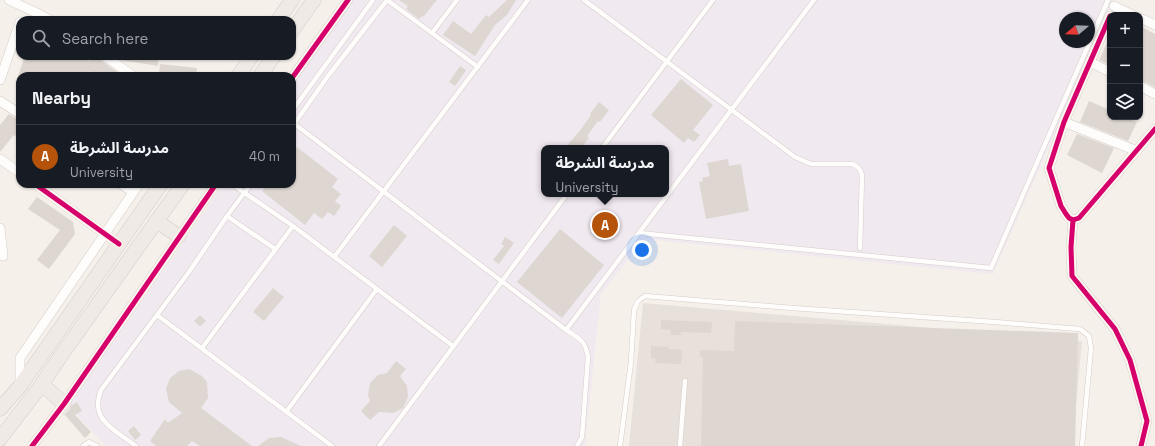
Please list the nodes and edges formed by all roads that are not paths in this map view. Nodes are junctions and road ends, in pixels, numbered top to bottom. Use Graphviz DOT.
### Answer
graph roads {
  1 [pos="9,0"];
  2 [pos="292,0"];
  3 [pos="314,0"];
  4 [pos="348,0"];
  5 [pos="374,0"];
  6 [pos="387,0"];
  7 [pos="457,0"];
  8 [pos="528,0"];
  9 [pos="584,0"];
  10 [pos="713,0"];
  11 [pos="814,0"];
  12 [pos="1113,2"];
  13 [pos="25,7"];
  14 [pos="1111,12"];
  15 [pos="1128,12"];
  16 [pos="22,16"];
  17 [pos="42,16"];
  18 [pos="281,16"];
  19 [pos="1143,19"];
  20 [pos="1107,22"];
  21 [pos="296,25"];
  22 [pos="1155,25"];
  23 [pos="16,33"];
  24 [pos="432,33"];
  25 [pos="111,60"];
  26 [pos="249,60"];
  27 [pos="271,60"];
  28 [pos="667,61"];
  29 [pos="1090,62"];
  30 [pos="478,67"];
  31 [pos="1107,70"];
  32 [pos="127,72"];
  33 [pos="241,72"];
  34 [pos="263,72"];
  35 [pos="296,72"];
  36 [pos="0,80"];
  37 [pos="1143,88"];
  38 [pos="1155,94"];
  39 [pos="0,101"];
  40 [pos="296,106"];
  41 [pos="732,110"];
  42 [pos="16,111"];
  43 [pos="296,120"];
  44 [pos="1064,122"];
  45 [pos="296,126"];
  46 [pos="1155,129"];
  47 [pos="604,145"];
  48 [pos="1137,151"];
  49 [pos="0,159"];
  50 [pos="16,170"];
  51 [pos="41,188"];
  52 [pos="128,188"];
  53 [pos="136,188"];
  54 [pos="158,188"];
  55 [pos="180,188"];
  56 [pos="213,188"];
  57 [pos="238,188"];
  58 [pos="248,188"];
  59 [pos="383,191"];
  60 [pos="133,192"];
  61 [pos="245,193"];
  62 [pos="669,193"];
  63 [pos="566,197"];
  64 [pos="666,197"];
  65 [pos="227,216"];
  66 [pos="1073,220"];
  67 [pos="156,222"];
  68 [pos="293,226"];
  69 [pos="0,228"];
  70 [pos="639,233"];
  71 [pos="104,234"];
  72 [pos="179,236"];
  73 [pos="119,244"];
  74 [pos="860,248"];
  75 [pos="275,250"];
  76 [pos="3,256"];
  77 [pos="334,257"];
  78 [pos="502,281"];
  79 [pos="377,289"];
  80 [pos="157,315"];
  81 [pos="566,330"];
  82 [pos="453,346"];
  83 [pos="202,348"];
  84 [pos="685,381"];
  85 [pos="42,384"];
  86 [pos="20,386"];
  87 [pos="64,404"];
  88 [pos="0,409"];
  89 [pos="286,412"];
  90 [pos="1,434"];
  91 [pos="32,446"];
  92 [pos="83,446"];
  93 [pos="97,446"];
  94 [pos="136,446"];
  95 [pos="332,446"];
  96 [pos="379,446"];
  97 [pos="576,446"];
  98 [pos="620,446"];
  99 [pos="680,446"];
  100 [pos="1082,446"];
  101 [pos="1141,446"];
  1 -- 13 [label="street"];
  2 -- 18 [label="highway"];
  3 -- 21 [label="highway"];
  4 -- 35 [label="street"];
  5 -- 40 [label="lane"];
  6 -- 24 [label="lane"];
  6 -- 43 [label="lane"];
  7 -- 24 [label="lane"];
  8 -- 30 [label="lane"];
  9 -- 28 [label="lane"];
  10 -- 28 [label="lane"];
  11 -- 41 [label="lane"];
  12 -- 14 [label="street"];
  12 -- 15 [label="street"];
  12 -- 70 [label="lane"];
  13 -- 16 [label="street"];
  13 -- 17 [label="street"];
  19 -- 22 [label="street"];
  20 -- 29 [label="street"];
  23 -- 36 [label="street"];
  24 -- 30 [label="lane"];
  25 -- 32 [label="street"];
  26 -- 33 [label="highway"];
  27 -- 34 [label="highway"];
  28 -- 41 [label="lane"];
  28 -- 47 [label="lane"];
  29 -- 31 [label="street"];
  29 -- 44 [label="street"];
  30 -- 59 [label="lane"];
  37 -- 38 [label="street"];
  39 -- 42 [label="street"];
  41 -- 62 [label="lane"];
  41 -- 74 [label="lane"];
  44 -- 48 [label="street"];
  44 -- 66 [label="street"];
  45 -- 59 [label="lane"];
  46 -- 48 [label="street"];
  48 -- 66 [label="street"];
  49 -- 50 [label="street"];
  51 -- 71 [label="street"];
  52 -- 60 [label="street"];
  53 -- 60 [label="street"];
  54 -- 73 [label="highway"];
  55 -- 67 [label="highway"];
  56 -- 72 [label="street"];
  57 -- 61 [label="lane"];
  58 -- 61 [label="lane"];
  59 -- 77 [label="lane"];
  59 -- 78 [label="lane"];
  60 -- 71 [label="street"];
  61 -- 65 [label="lane"];
  61 -- 68 [label="lane"];
  63 -- 78 [label="lane"];
  64 -- 70 [label="lane"];
  65 -- 75 [label="lane"];
  65 -- 80 [label="lane"];
  66 -- 101 [label="street"];
  67 -- 72 [label="highway"];
  67 -- 85 [label="highway"];
  68 -- 75 [label="lane"];
  68 -- 77 [label="lane"];
  69 -- 76 [label="street"];
  70 -- 81 [label="lane"];
  71 -- 73 [label="street"];
  71 -- 86 [label="street"];
  72 -- 87 [label="street"];
  73 -- 86 [label="highway"];
  75 -- 83 [label="lane"];
  77 -- 79 [label="lane"];
  78 -- 81 [label="lane"];
  78 -- 82 [label="lane"];
  79 -- 82 [label="lane"];
  79 -- 89 [label="lane"];
  80 -- 83 [label="lane"];
  80 -- 94 [label="lane"];
  81 -- 97 [label="lane"];
  82 -- 96 [label="lane"];
  83 -- 89 [label="lane"];
  84 -- 99 [label="lane"];
  85 -- 87 [label="highway"];
  85 -- 90 [label="highway"];
  86 -- 88 [label="highway"];
  87 -- 91 [label="street"];
  89 -- 95 [label="lane"];
  92 -- 93 [label="lane"];
  98 -- 100 [label="lane"];
}
